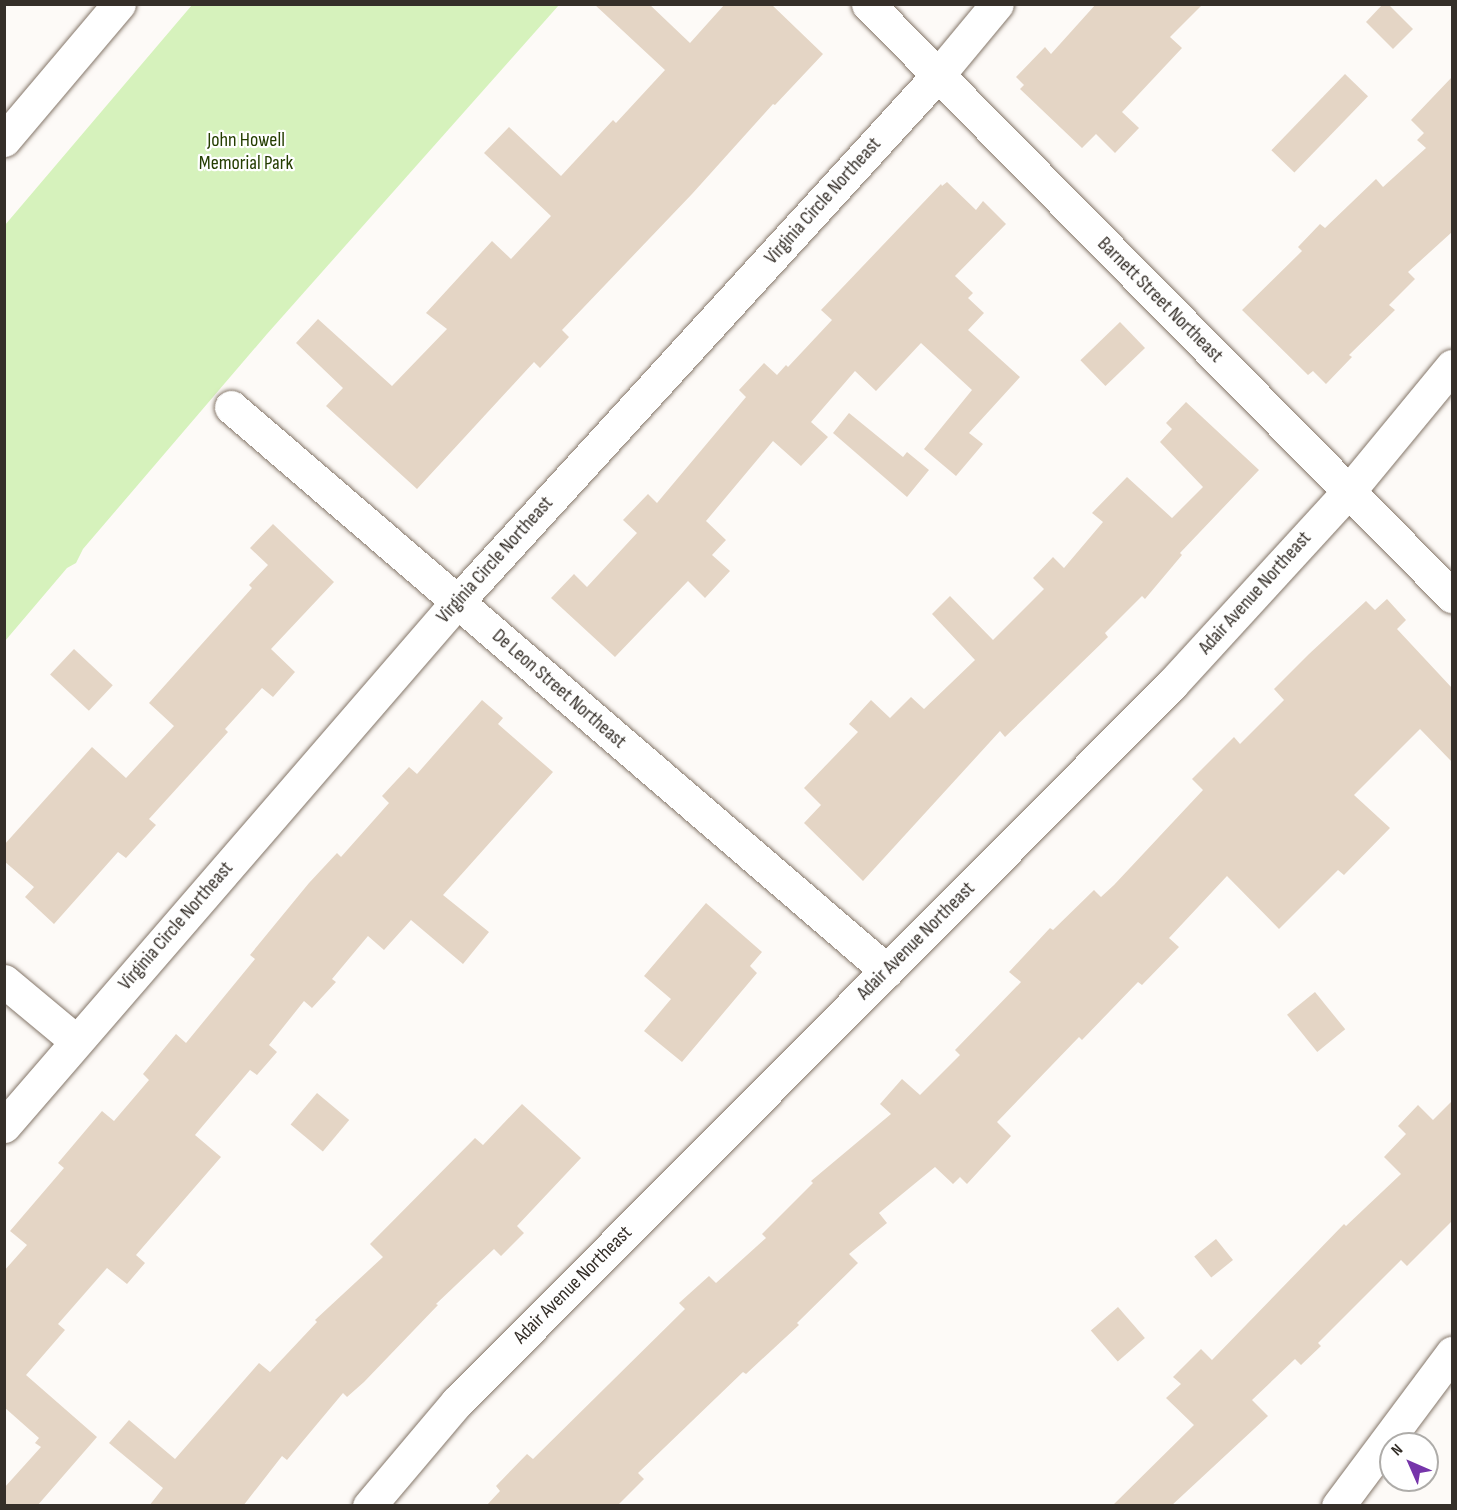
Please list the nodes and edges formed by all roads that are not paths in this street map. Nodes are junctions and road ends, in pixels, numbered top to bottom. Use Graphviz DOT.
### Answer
graph roads {
  1 [pos="119,4"];
  2 [pos="868,4"];
  3 [pos="997,4"];
  4 [pos="938,75"];
  5 [pos="4,140"];
  6 [pos="1452,366"];
  7 [pos="231,407"];
  8 [pos="1348,491"];
  9 [pos="1452,596"];
  10 [pos="457,602"];
  11 [pos="887,971"];
  12 [pos="4,981"];
  13 [pos="76,1041"];
  14 [pos="4,1125"];
  15 [pos="1452,1353"];
  16 [pos="369,1506"];
  17 [pos="1338,1506"];
  1 -- 5 [label="street"];
  2 -- 4 [label="street, Barnett Street Northeast"];
  3 -- 4 [label="street, Virginia Circle Northeast"];
  4 -- 8 [label="street, Barnett Street Northeast"];
  4 -- 10 [label="street, Virginia Circle Northeast"];
  6 -- 8 [label="street, Adair Avenue Northeast"];
  7 -- 10 [label="street, De Leon Street Northeast"];
  8 -- 9 [label="street, Barnett Street Northeast"];
  8 -- 11 [label="street, Adair Avenue Northeast"];
  10 -- 11 [label="street, De Leon Street Northeast"];
  10 -- 13 [label="street, Virginia Circle Northeast"];
  11 -- 16 [label="street, Adair Avenue Northeast"];
  12 -- 13 [label="street"];
  13 -- 14 [label="street, Virginia Circle Northeast"];
  15 -- 17 [label="street"];
}
